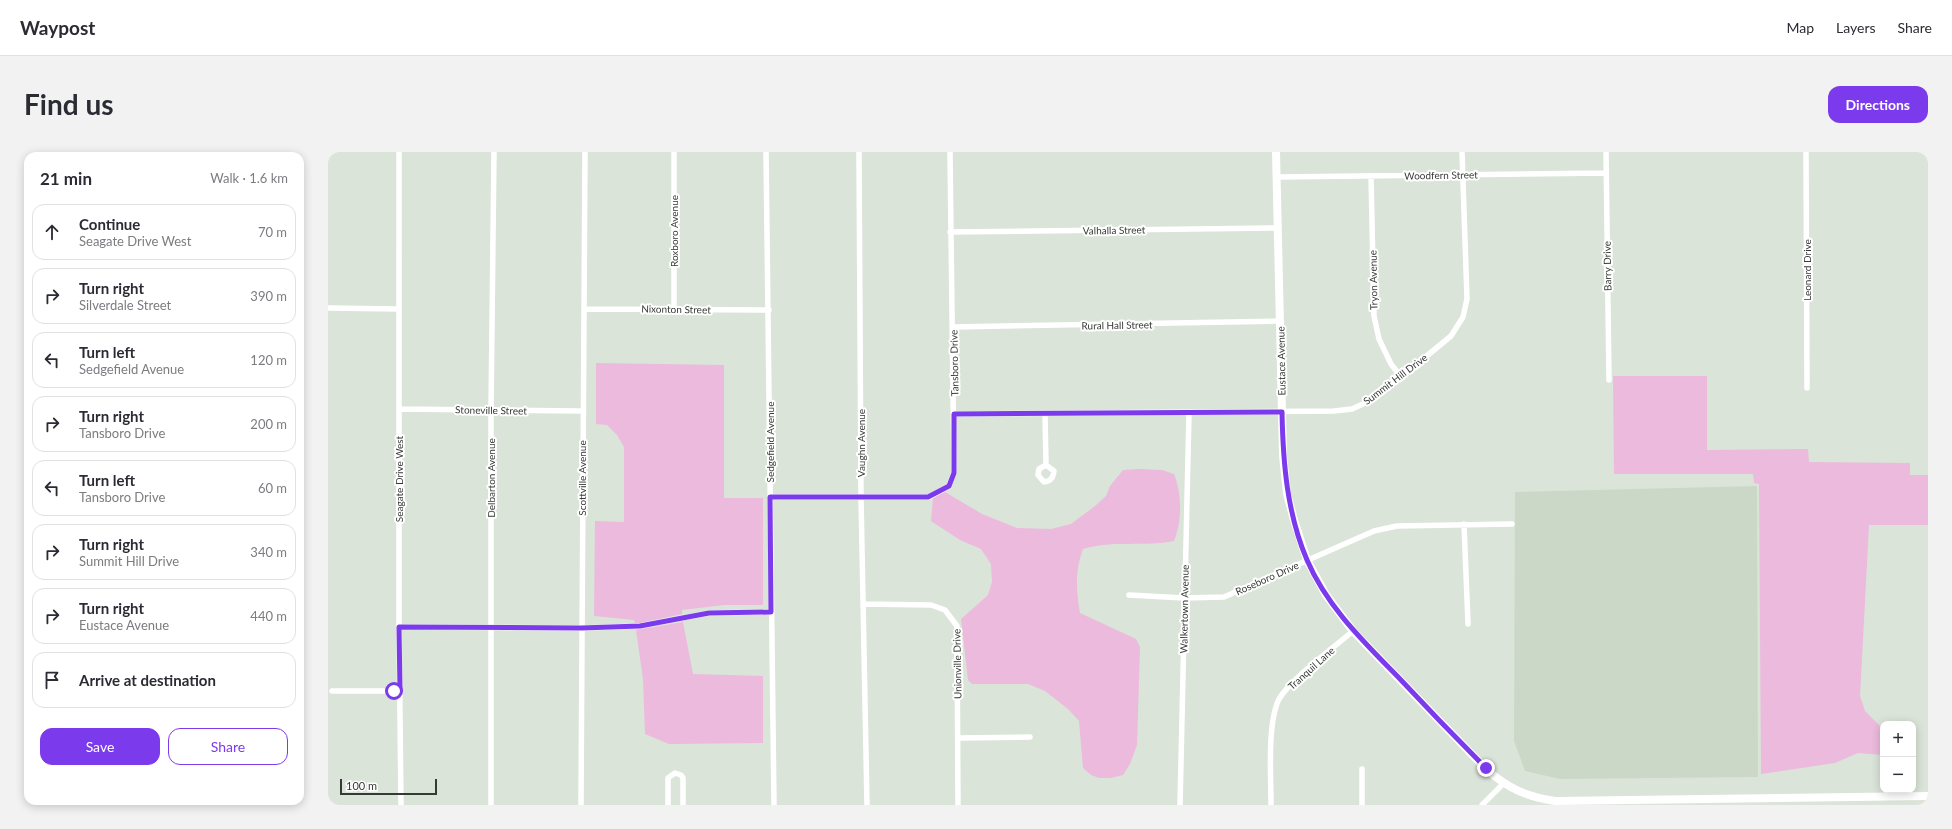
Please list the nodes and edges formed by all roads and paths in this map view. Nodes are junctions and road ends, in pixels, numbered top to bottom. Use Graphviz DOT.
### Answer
graph roads {
  1 [pos="399,152"];
  2 [pos="494,152"];
  3 [pos="585,152"];
  4 [pos="674,152"];
  5 [pos="766,152"];
  6 [pos="859,152"];
  7 [pos="950,152"];
  8 [pos="1276,152"];
  9 [pos="1462,152"];
  10 [pos="1606,152"];
  11 [pos="1806,152"];
  12 [pos="1605,173"];
  13 [pos="1463,175"];
  14 [pos="1371,176"];
  15 [pos="1277,177"];
  16 [pos="1278,228"];
  17 [pos="950,232"];
  18 [pos="329,308"];
  19 [pos="398,309"];
  20 [pos="584,309"];
  21 [pos="674,309"];
  22 [pos="769,310"];
  23 [pos="1280,321"];
  24 [pos="953,327"];
  25 [pos="1401,377"];
  26 [pos="1609,380"];
  27 [pos="1808,388"];
  28 [pos="399,409"];
  29 [pos="491,410"];
  30 [pos="583,411"];
  31 [pos="1282,412"];
  32 [pos="1189,413"];
  33 [pos="954,414"];
  34 [pos="1045,414"];
  35 [pos="1046,464"];
  36 [pos="770,497"];
  37 [pos="861,497"];
  38 [pos="1464,524"];
  39 [pos="1512,524"];
  40 [pos="1307,560"];
  41 [pos="1129,595"];
  42 [pos="1184,598"];
  43 [pos="863,604"];
  44 [pos="771,612"];
  45 [pos="1468,624"];
  46 [pos="399,627"];
  47 [pos="490,628"];
  48 [pos="581,628"];
  49 [pos="1353,631"];
  50 [pos="332,691"];
  51 [pos="400,691"];
  52 [pos="1030,737"];
  53 [pos="958,738"];
  54 [pos="1362,769"];
  55 [pos="1503,784"];
  56 [pos="1928,796"];
  57 [pos="401,805"];
  58 [pos="491,805"];
  59 [pos="581,805"];
  60 [pos="668,805"];
  61 [pos="683,805"];
  62 [pos="774,805"];
  63 [pos="867,805"];
  64 [pos="958,805"];
  65 [pos="1180,805"];
  66 [pos="1271,805"];
  67 [pos="1362,805"];
  68 [pos="1482,805"];
  1 -- 19 [label="street, Seagate Drive West"];
  2 -- 29 [label="street, Delbarton Avenue"];
  3 -- 20 [label="street, Scottville Avenue"];
  4 -- 21 [label="street, Roxboro Avenue"];
  5 -- 22 [label="street, Sedgefield Avenue"];
  6 -- 37 [label="street, Vaughn Avenue"];
  7 -- 17 [label="street, Tansboro Drive"];
  8 -- 15 [label="street, Eustace Avenue"];
  9 -- 13 [label="street, Summit Hill Drive"];
  10 -- 12 [label="street, Barry Drive"];
  11 -- 27 [label="street, Leonard Drive"];
  12 -- 13 [label="street, Woodfern Street"];
  12 -- 26 [label="street, Barry Drive"];
  13 -- 14 [label="street, Woodfern Street"];
  13 -- 25 [label="street, Summit Hill Drive"];
  14 -- 15 [label="street, Woodfern Street"];
  14 -- 25 [label="street, Tryon Avenue"];
  15 -- 16 [label="street, Eustace Avenue"];
  16 -- 17 [label="street, Valhalla Street"];
  16 -- 23 [label="street, Eustace Avenue"];
  17 -- 24 [label="street, Tansboro Drive"];
  18 -- 19 [label="street"];
  19 -- 28 [label="street, Seagate Drive West"];
  20 -- 21 [label="street, Nixonton Street"];
  20 -- 30 [label="street, Scottville Avenue"];
  21 -- 22 [label="street, Nixonton Street"];
  22 -- 36 [label="street, Sedgefield Avenue"];
  23 -- 24 [label="street, Rural Hall Street"];
  23 -- 31 [label="street, Eustace Avenue"];
  24 -- 33 [label="street, Tansboro Drive"];
  25 -- 31 [label="street, Summit Hill Drive"];
  28 -- 29 [label="street, Stoneville Street"];
  28 -- 46 [label="street, Seagate Drive West"];
  29 -- 30 [label="street, Stoneville Street"];
  29 -- 47 [label="street, Delbarton Avenue"];
  30 -- 48 [label="street, Scottville Avenue"];
  31 -- 32 [label="street, Summit Hill Drive"];
  31 -- 40 [label="street, Eustace Avenue"];
  32 -- 34 [label="street, Summit Hill Drive"];
  32 -- 42 [label="street, Walkertown Avenue"];
  33 -- 34 [label="street, Summit Hill Drive"];
  33 -- 37 [label="street, Tansboro Drive"];
  34 -- 35 [label="street"];
  36 -- 37 [label="street, Tansboro Drive"];
  36 -- 44 [label="street, Sedgefield Avenue"];
  37 -- 43 [label="street, Vaughn Avenue"];
  38 -- 39 [label="street, Roseboro Drive"];
  38 -- 40 [label="street, Roseboro Drive"];
  38 -- 45 [label="street"];
  40 -- 42 [label="street, Roseboro Drive"];
  40 -- 49 [label="street, Eustace Avenue"];
  41 -- 42 [label="street, Roseboro Drive"];
  42 -- 65 [label="street, Walkertown Avenue"];
  43 -- 53 [label="street, Unionville Drive"];
  43 -- 63 [label="street, Vaughn Avenue"];
  44 -- 48 [label="street"];
  44 -- 62 [label="street, Sedgefield Avenue"];
  46 -- 47 [label="street"];
  46 -- 51 [label="street, Seagate Drive West"];
  47 -- 48 [label="street"];
  47 -- 58 [label="street, Delbarton Avenue"];
  48 -- 59 [label="street, Scottville Avenue"];
  49 -- 55 [label="street, Eustace Avenue"];
  49 -- 66 [label="street, Tranquil Lane"];
  50 -- 51 [label="street"];
  51 -- 57 [label="street, Seagate Drive West"];
  52 -- 53 [label="street"];
  53 -- 64 [label="street, Unionville Drive"];
  54 -- 67 [label="street"];
  55 -- 56 [label="street, Eustace Avenue"];
  55 -- 68 [label="street"];
  60 -- 61 [label="street"];
}
